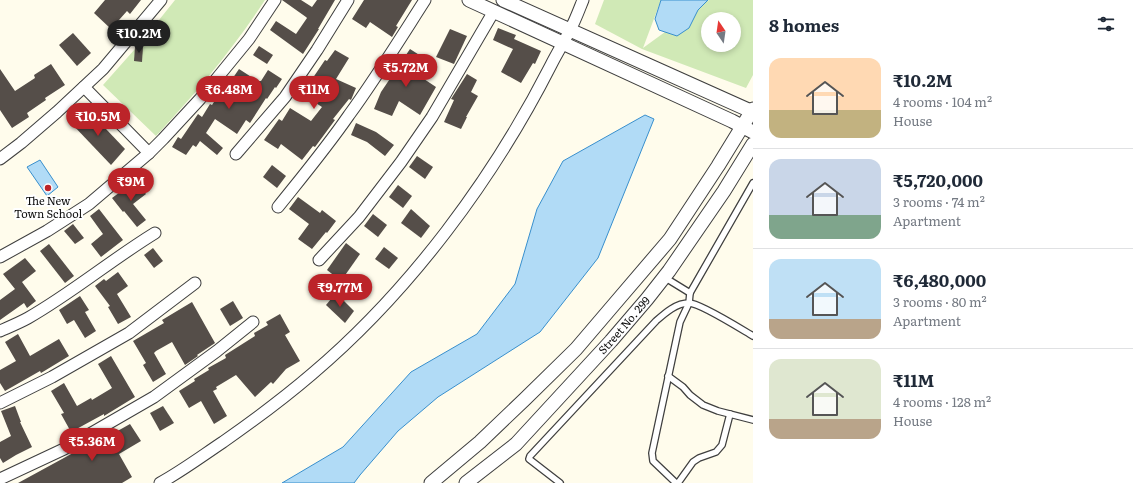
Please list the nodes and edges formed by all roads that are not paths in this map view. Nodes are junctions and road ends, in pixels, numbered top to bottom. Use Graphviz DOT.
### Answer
graph roads {
  1 [pos="161,0"];
  2 [pos="275,0"];
  3 [pos="348,0"];
  4 [pos="425,0"];
  5 [pos="469,0"];
  6 [pos="503,0"];
  7 [pos="583,0"];
  8 [pos="494,12"];
  9 [pos="570,30"];
  10 [pos="562,43"];
  11 [pos="84,87"];
  12 [pos="753,111"];
  13 [pos="748,129"];
  14 [pos="753,144"];
  15 [pos="149,153"];
  16 [pos="236,154"];
  17 [pos="0,159"];
  18 [pos="753,183"];
  19 [pos="278,207"];
  20 [pos="155,234"];
  21 [pos="0,257"];
  22 [pos="319,260"];
  23 [pos="664,277"];
  24 [pos="195,282"];
  25 [pos="690,293"];
  26 [pos="689,303"];
  27 [pos="253,322"];
  28 [pos="0,331"];
  29 [pos="753,336"];
  30 [pos="668,376"];
  31 [pos="0,403"];
  32 [pos="730,414"];
  33 [pos="753,420"];
  34 [pos="0,479"];
  35 [pos="472,481"];
  36 [pos="160,483"];
  37 [pos="431,483"];
  38 [pos="560,483"];
  39 [pos="677,483"];
  1 -- 11 [label="street"];
  2 -- 15 [label="street"];
  3 -- 16 [label="street"];
  4 -- 19 [label="street"];
  5 -- 8 [label="street"];
  6 -- 9 [label="street"];
  7 -- 9 [label="street"];
  8 -- 10 [label="street"];
  8 -- 22 [label="street"];
  9 -- 10 [label="street"];
  9 -- 12 [label="street"];
  10 -- 13 [label="street"];
  10 -- 36 [label="street"];
  11 -- 15 [label="street"];
  11 -- 17 [label="street"];
  12 -- 13 [label="street"];
  13 -- 37 [label="street"];
  14 -- 23 [label="street, Street No. 299"];
  15 -- 21 [label="street"];
  18 -- 25 [label="lane"];
  20 -- 28 [label="street"];
  23 -- 25 [label="lane"];
  23 -- 35 [label="street, Street No. 299"];
  24 -- 31 [label="street"];
  25 -- 26 [label="lane"];
  26 -- 29 [label="lane"];
  26 -- 30 [label="lane"];
  26 -- 38 [label="lane"];
  27 -- 34 [label="street"];
  30 -- 32 [label="lane"];
  30 -- 39 [label="lane"];
  32 -- 33 [label="lane"];
  32 -- 39 [label="lane"];
}
